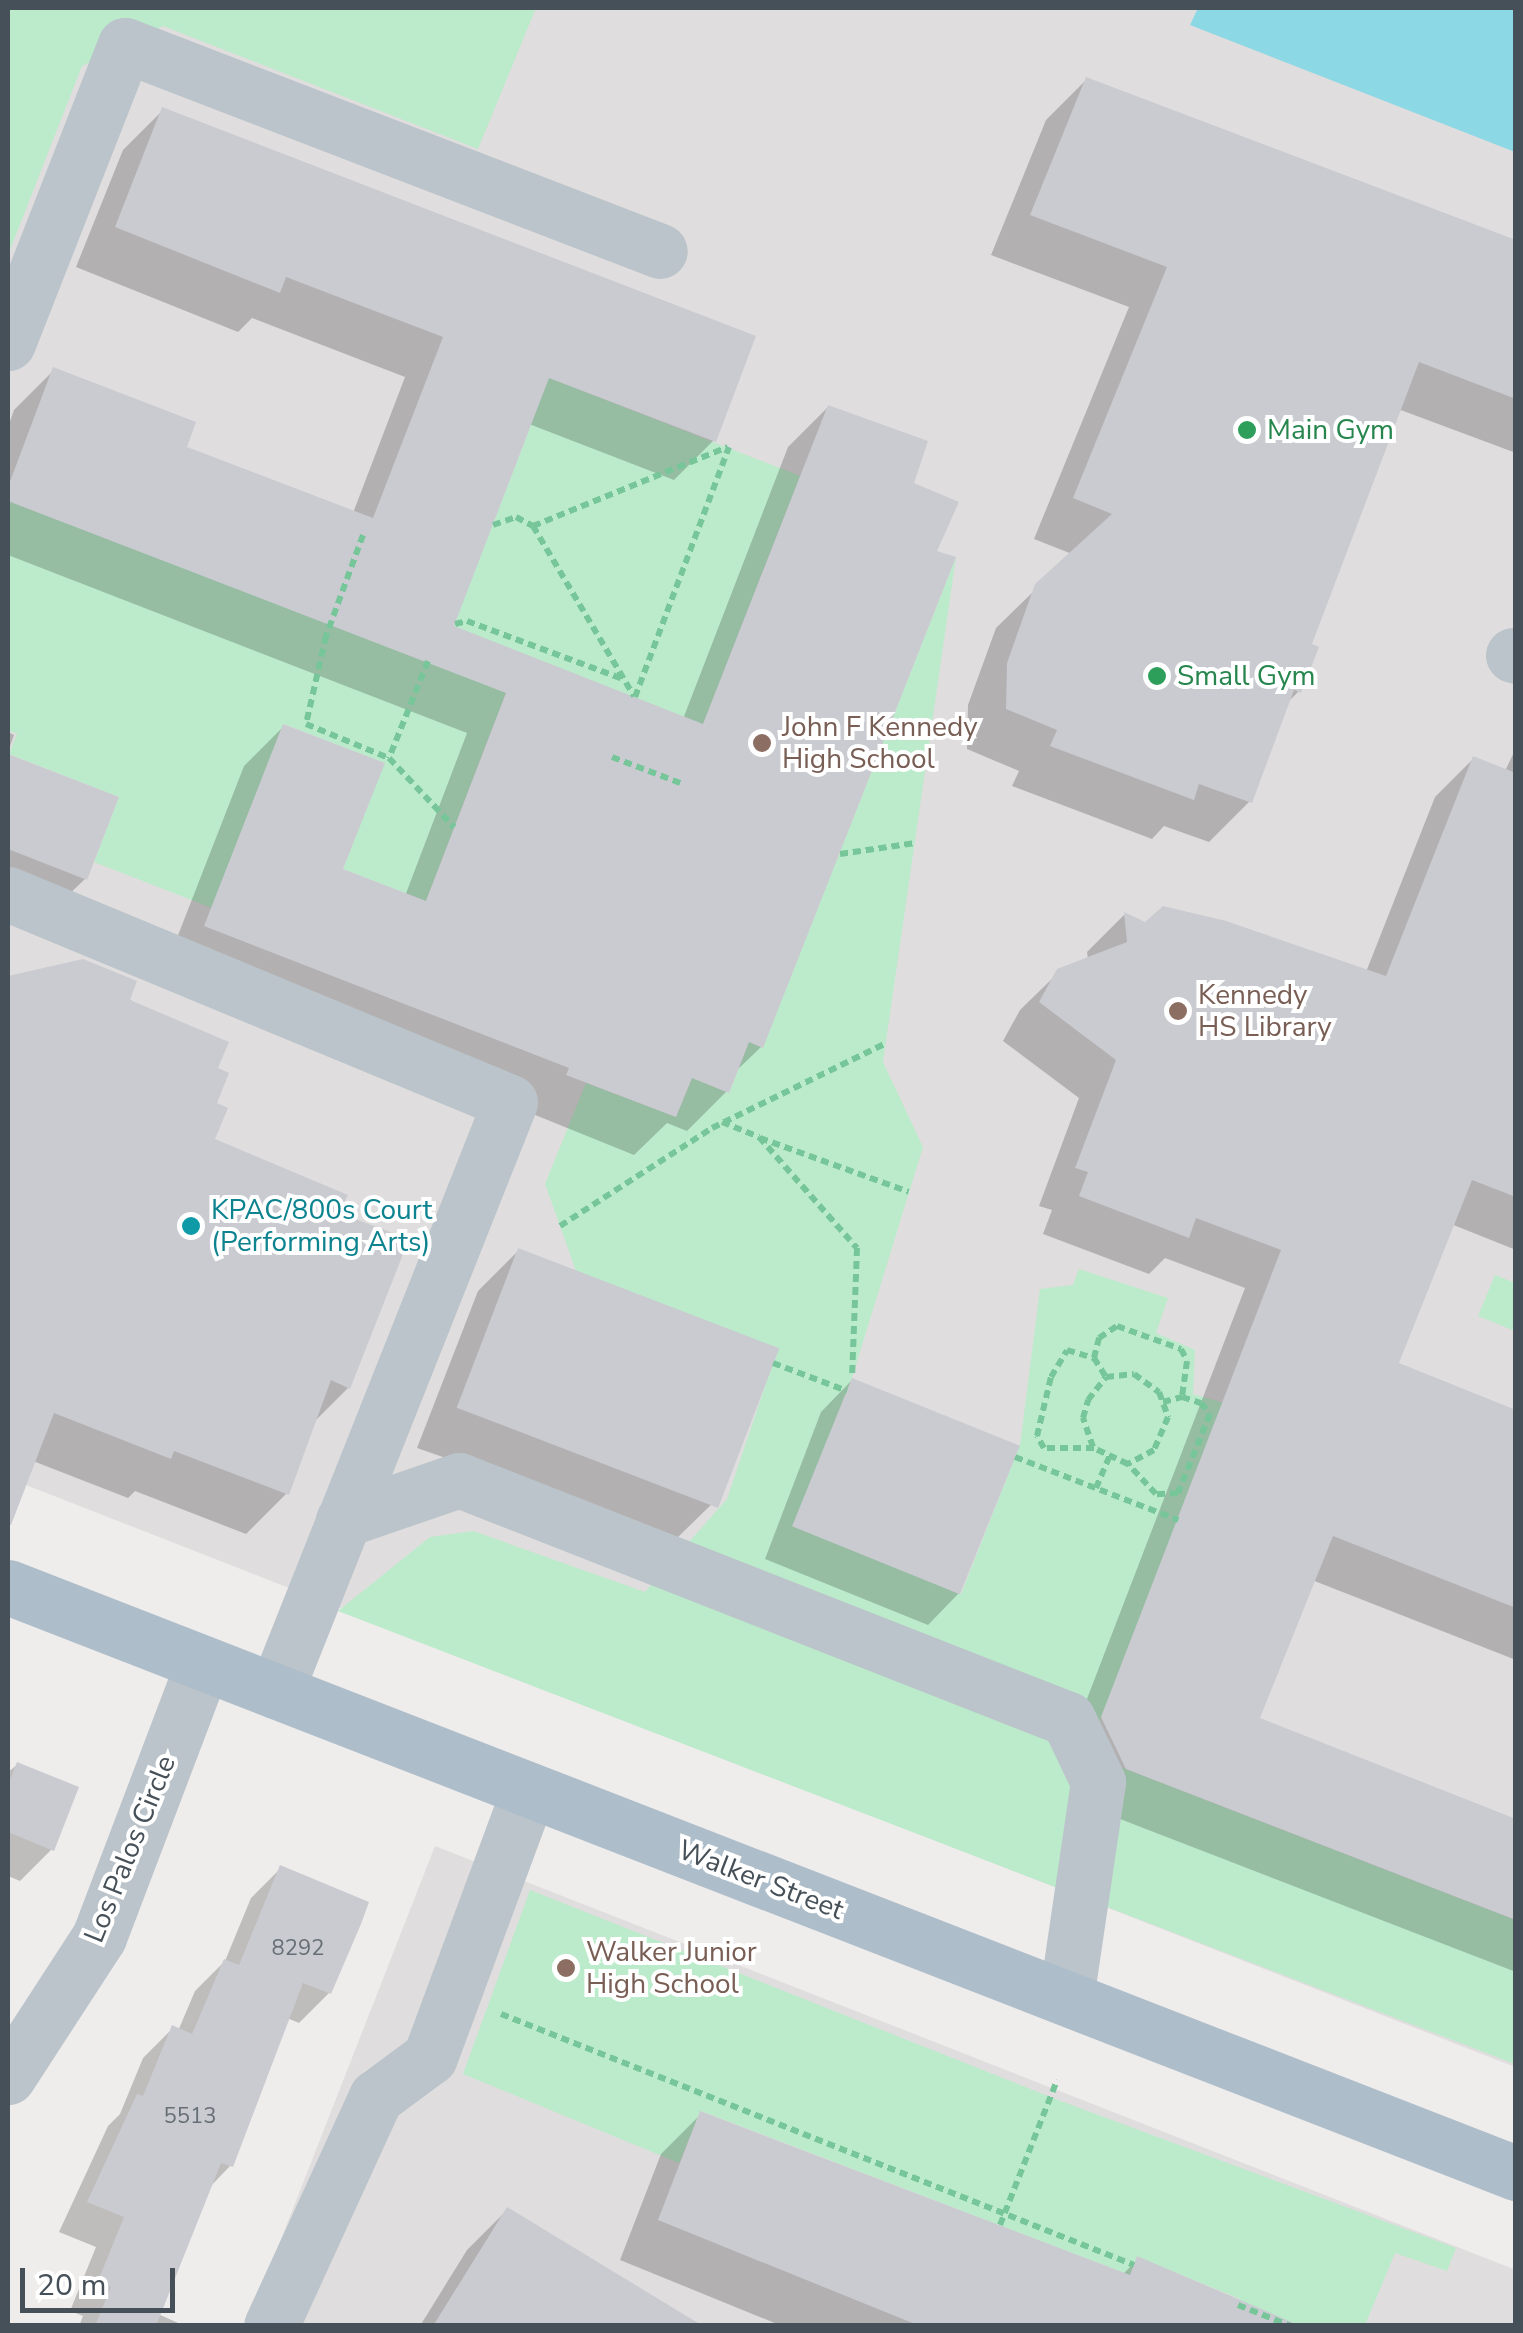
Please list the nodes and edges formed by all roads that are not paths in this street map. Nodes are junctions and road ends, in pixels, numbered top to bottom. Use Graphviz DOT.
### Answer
graph roads {
  1 [pos="660,251"];
  2 [pos="8,343"];
  3 [pos="8,894"];
  4 [pos="343,1520"];
  5 [pos="8,1587"];
  6 [pos="202,1662"];
  7 [pos="276,1691"];
  8 [pos="529,1790"];
  9 [pos="1066,1998"];
  10 [pos="8,2077"];
  11 [pos="1516,2173"];
  12 [pos="271,2326"];
  1 -- 2 [label="street"];
  3 -- 4 [label="street"];
  4 -- 7 [label="street"];
  4 -- 9 [label="street"];
  5 -- 6 [label="main road, Walker Street"];
  6 -- 7 [label="main road, Walker Street"];
  6 -- 10 [label="street, Los Palos Circle"];
  7 -- 8 [label="main road, Walker Street"];
  8 -- 9 [label="main road, Walker Street"];
  8 -- 12 [label="street"];
  9 -- 11 [label="main road, Walker Street"];
}
